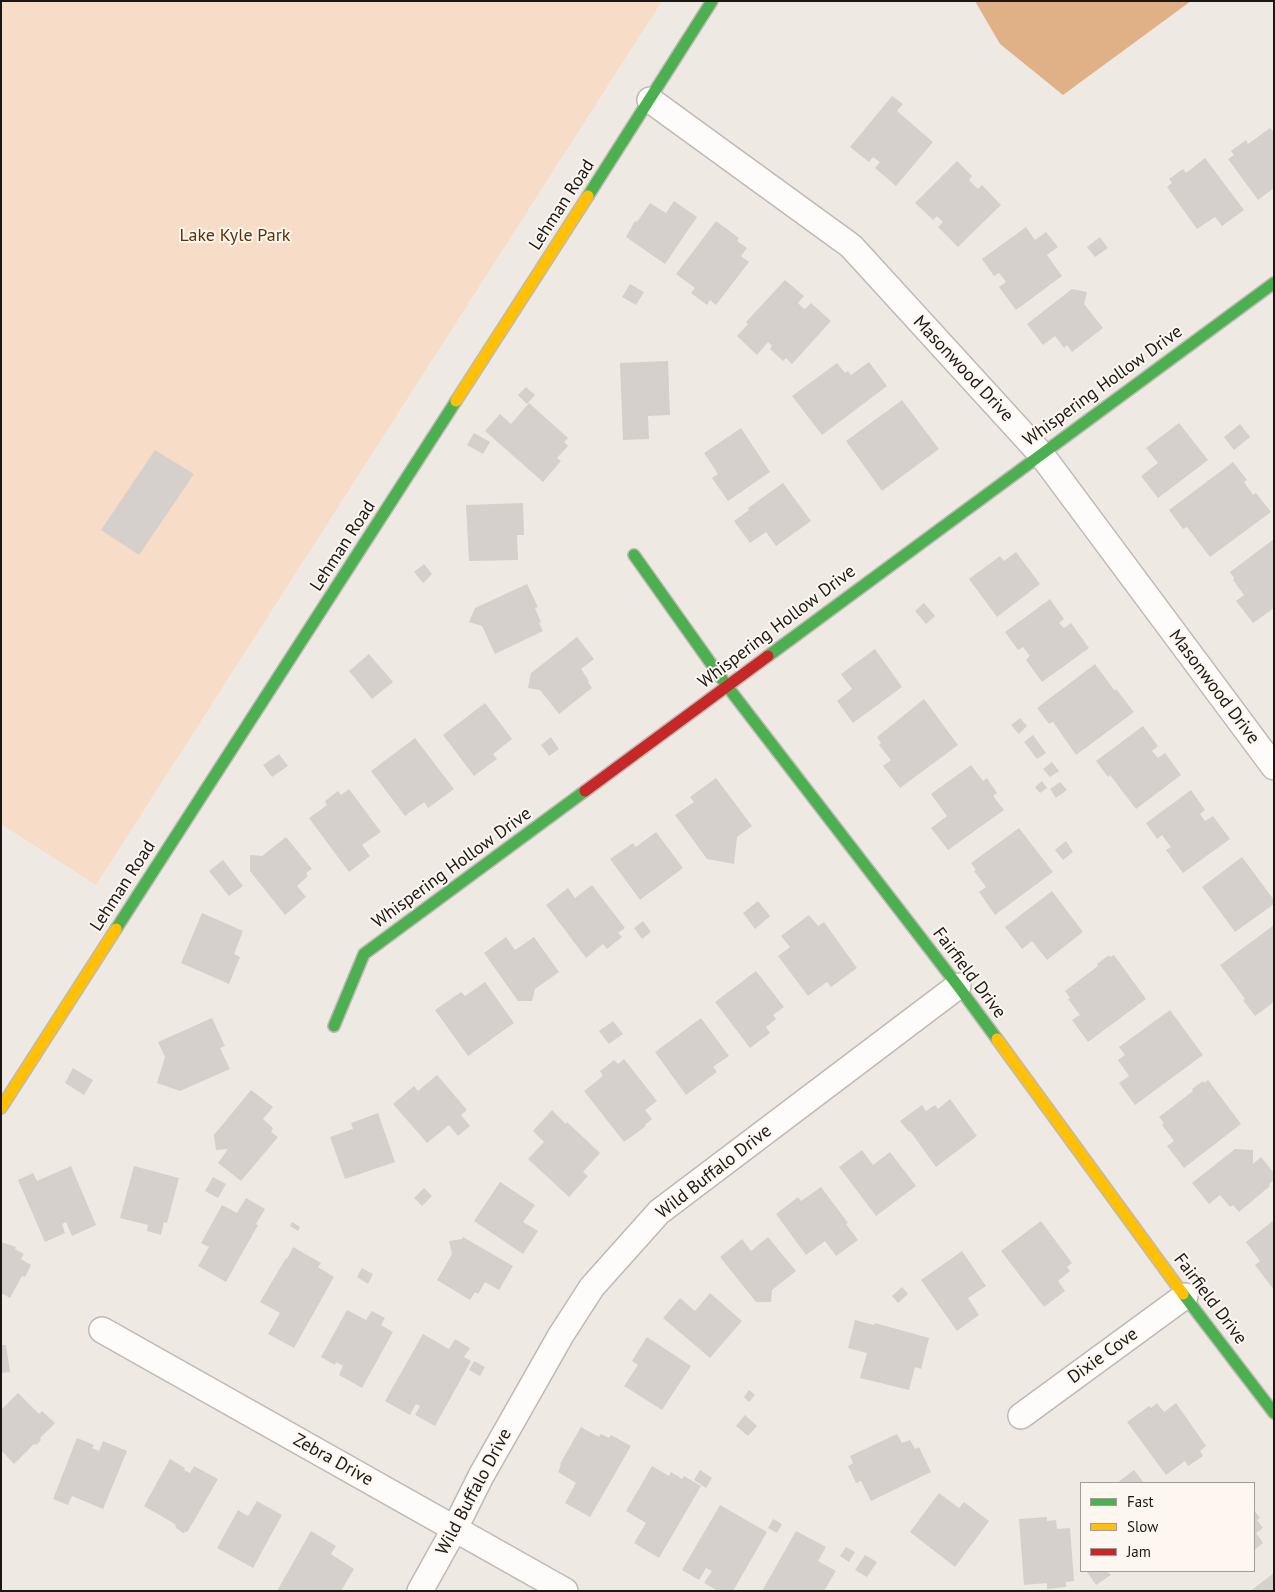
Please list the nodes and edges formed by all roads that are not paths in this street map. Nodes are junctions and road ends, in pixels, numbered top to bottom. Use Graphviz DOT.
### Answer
graph roads {
  1 [pos="712,1"];
  2 [pos="650,100"];
  3 [pos="1274,283"];
  4 [pos="1040,454"];
  5 [pos="634,556"];
  6 [pos="727,686"];
  7 [pos="1274,767"];
  8 [pos="958,986"];
  9 [pos="334,1026"];
  10 [pos="1,1108"];
  11 [pos="1185,1296"];
  12 [pos="102,1330"];
  13 [pos="1274,1413"];
  14 [pos="1021,1416"];
  15 [pos="455,1528"];
  16 [pos="420,1591"];
  17 [pos="565,1591"];
  1 -- 2 [label="street, Lehman Road"];
  2 -- 4 [label="street, Masonwood Drive"];
  2 -- 10 [label="street, Lehman Road"];
  3 -- 4 [label="street, Whispering Hollow Drive"];
  4 -- 6 [label="street, Whispering Hollow Drive"];
  4 -- 7 [label="street, Masonwood Drive"];
  5 -- 6 [label="street, Fairfield Drive"];
  6 -- 8 [label="street, Fairfield Drive"];
  6 -- 9 [label="street, Whispering Hollow Drive"];
  8 -- 11 [label="street, Fairfield Drive"];
  8 -- 15 [label="street, Wild Buffalo Drive"];
  11 -- 13 [label="street, Fairfield Drive"];
  11 -- 14 [label="street, Dixie Cove"];
  12 -- 15 [label="street, Zebra Drive"];
  15 -- 16 [label="street, Wild Buffalo Drive"];
  15 -- 17 [label="street, Zebra Drive"];
}
